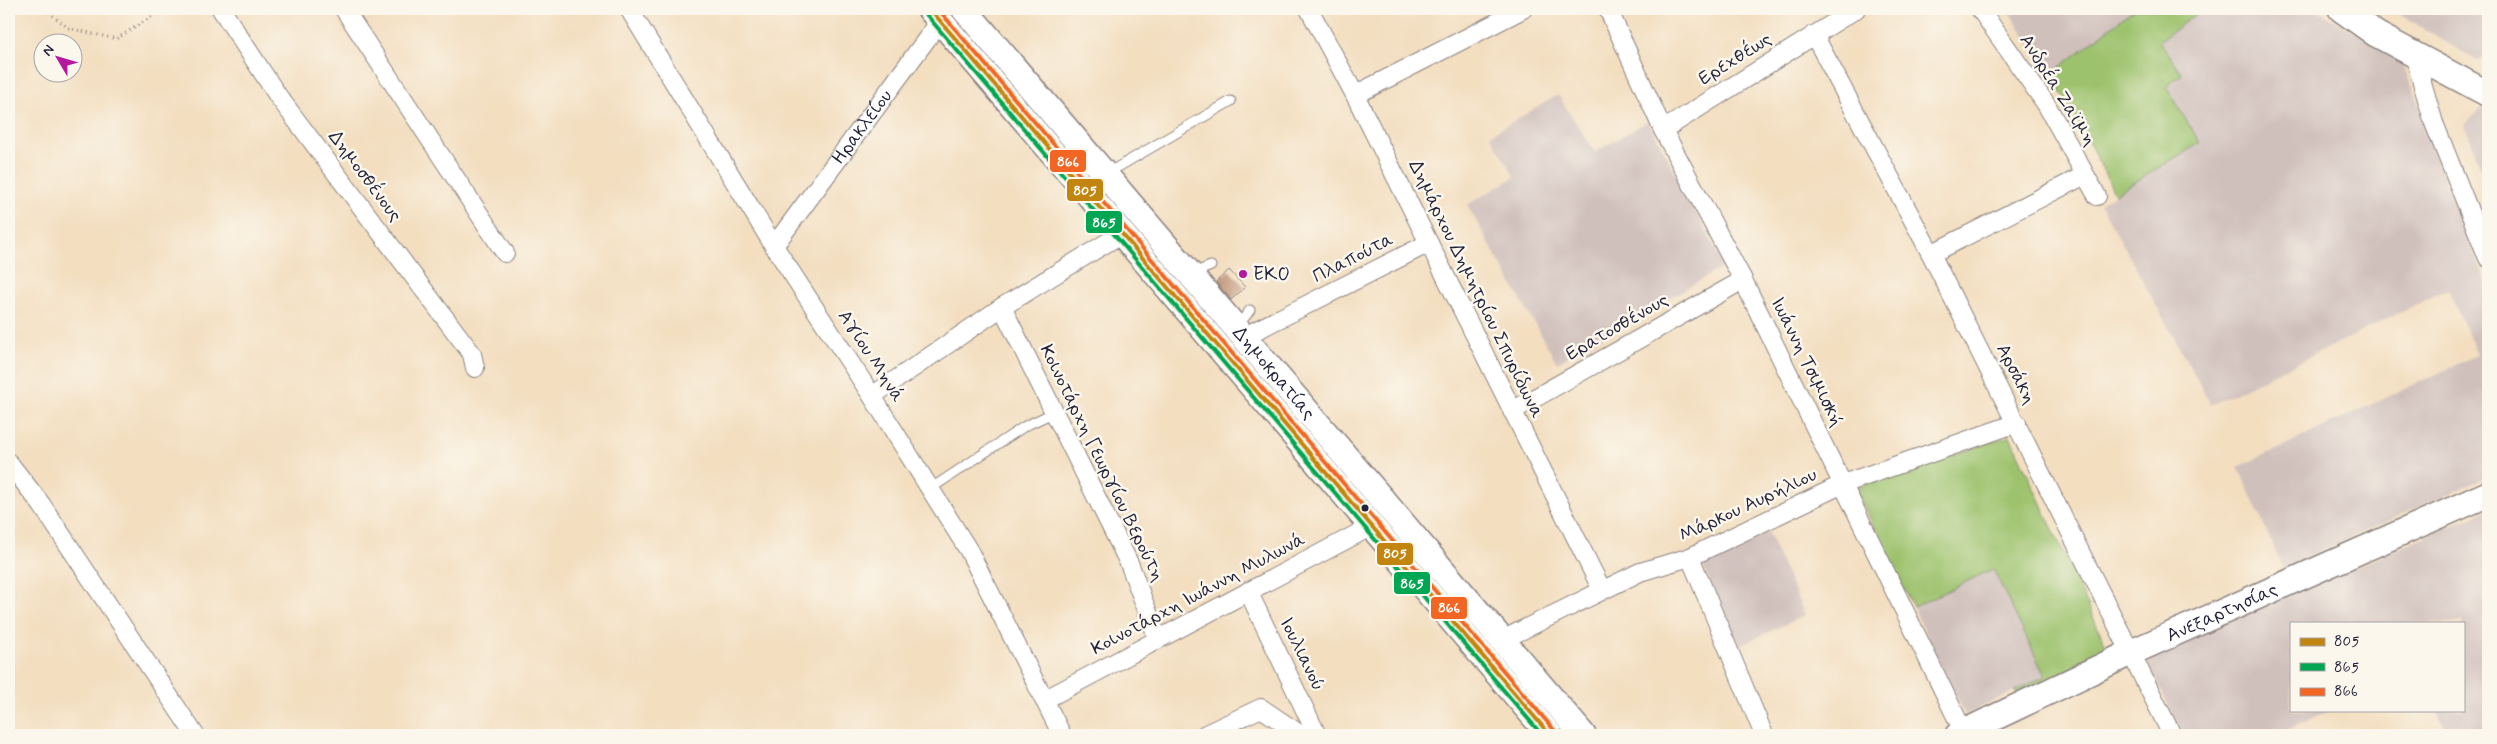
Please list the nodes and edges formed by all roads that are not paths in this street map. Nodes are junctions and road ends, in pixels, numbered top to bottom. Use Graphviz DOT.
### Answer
graph roads {
  1 [pos="221,9"];
  2 [pos="345,9"];
  3 [pos="629,9"];
  4 [pos="964,9"];
  5 [pos="1309,9"];
  6 [pos="1523,9"];
  7 [pos="1608,9"];
  8 [pos="1856,9"];
  9 [pos="1980,9"];
  10 [pos="2341,9"];
  11 [pos="940,13"];
  12 [pos="1814,35"];
  13 [pos="2414,55"];
  14 [pos="2488,94"];
  15 [pos="1355,95"];
  16 [pos="1231,101"];
  17 [pos="1663,130"];
  18 [pos="1105,174"];
  19 [pos="2085,175"];
  20 [pos="2097,196"];
  21 [pos="1121,234"];
  22 [pos="1429,244"];
  23 [pos="774,246"];
  24 [pos="505,253"];
  25 [pos="1931,254"];
  26 [pos="2488,258"];
  27 [pos="1743,280"];
  28 [pos="1002,307"];
  29 [pos="1243,325"];
  30 [pos="475,368"];
  31 [pos="872,396"];
  32 [pos="1512,410"];
  33 [pos="1055,412"];
  34 [pos="2017,423"];
  35 [pos="9,464"];
  36 [pos="1843,484"];
  37 [pos="930,489"];
  38 [pos="2488,494"];
  39 [pos="1372,526"];
  40 [pos="1690,556"];
  41 [pos="1602,590"];
  42 [pos="1248,591"];
  43 [pos="1158,639"];
  44 [pos="1502,640"];
  45 [pos="2132,652"];
  46 [pos="1044,700"];
  47 [pos="1962,734"];
  48 [pos="195,735"];
  49 [pos="1062,735"];
  50 [pos="1204,735"];
  51 [pos="1301,735"];
  52 [pos="1317,735"];
  53 [pos="1550,735"];
  54 [pos="1583,735"];
  55 [pos="1764,735"];
  56 [pos="2172,735"];
  1 -- 30 [label="street, Δημοσθένους"];
  2 -- 24 [label="street"];
  3 -- 23 [label="street, Αγίου Μηνά"];
  4 -- 18 [label="main road, Δημοκρατίας"];
  5 -- 15 [label="street, Δημάρχου Δημητρίου Σπυρίδωνα"];
  6 -- 15 [label="street"];
  7 -- 17 [label="street, Ιωάννη Τσιμισκή"];
  8 -- 12 [label="street, Ερεχθέως"];
  9 -- 19 [label="street, Ανδρέα Ζαϊμη"];
  10 -- 13 [label="main road"];
  11 -- 21 [label="main road, Δημοκρατίας"];
  11 -- 23 [label="street, Ηρακλείου"];
  12 -- 17 [label="street, Ερεχθέως"];
  12 -- 25 [label="street, Αρσάκη"];
  13 -- 14 [label="main road"];
  13 -- 26 [label="street"];
  15 -- 22 [label="street, Δημάρχου Δημητρίου Σπυρίδωνα"];
  16 -- 18 [label="lane"];
  17 -- 27 [label="street, Ιωάννη Τσιμισκή"];
  18 -- 29 [label="main road, Δημοκρατίας"];
  19 -- 20 [label="street, Ανδρέα Ζαϊμη"];
  19 -- 25 [label="street"];
  21 -- 28 [label="street"];
  21 -- 39 [label="main road, Δημοκρατίας"];
  22 -- 29 [label="street, Πλαπούτα"];
  22 -- 32 [label="street, Δημάρχου Δημητρίου Σπυρίδωνα"];
  23 -- 31 [label="street, Αγίου Μηνά"];
  25 -- 34 [label="street, Αρσάκη"];
  27 -- 32 [label="street, Ερατοσθένους"];
  27 -- 36 [label="street, Ιωάννη Τσιμισκή"];
  28 -- 31 [label="street"];
  28 -- 33 [label="street, Κοινοτάρχη Γεωργίου Βερούτη"];
  29 -- 44 [label="main road, Δημοκρατίας"];
  31 -- 37 [label="street, Αγίου Μηνά"];
  32 -- 41 [label="street, Δημάρχου Δημητρίου Σπυρίδωνα"];
  33 -- 37 [label="lane"];
  33 -- 43 [label="street, Κοινοτάρχη Γεωργίου Βερούτη"];
  34 -- 36 [label="street, Μάρκου Αυρήλιου"];
  34 -- 45 [label="street, Αρσάκη"];
  35 -- 48 [label="street"];
  36 -- 40 [label="street, Μάρκου Αυρήλιου"];
  36 -- 47 [label="street, Ιωάννη Τσιμισκή"];
  37 -- 46 [label="street, Αγίου Μηνά"];
  38 -- 45 [label="main road, Ανεξαρτησίας"];
  39 -- 42 [label="street, Κοινοτάρχη Ιωάννη Μυλωνά"];
  39 -- 53 [label="main road, Δημοκρατίας"];
  40 -- 41 [label="street, Μάρκου Αυρήλιου"];
  40 -- 55 [label="street"];
  41 -- 44 [label="street, Μάρκου Αυρήλιου"];
  42 -- 43 [label="street, Κοινοτάρχη Ιωάννη Μυλωνά"];
  42 -- 52 [label="street, Ιουλιανού"];
  43 -- 46 [label="street, Κοινοτάρχη Ιωάννη Μυλωνά"];
  44 -- 54 [label="main road, Δημοκρατίας"];
  45 -- 47 [label="main road, Ανεξαρτησίας"];
  45 -- 56 [label="street, Αρσάκη"];
  46 -- 49 [label="street, Αγίου Μηνά"];
  50 -- 51 [label="street"];
}
